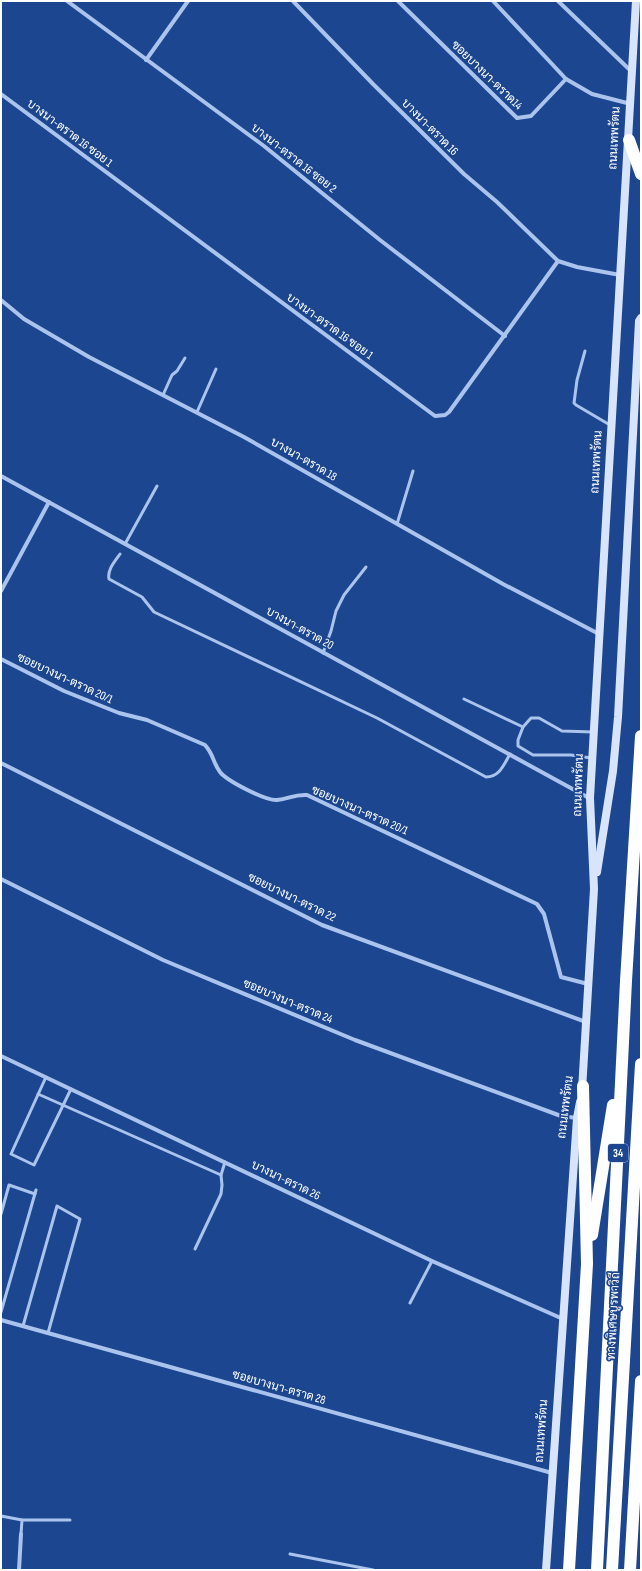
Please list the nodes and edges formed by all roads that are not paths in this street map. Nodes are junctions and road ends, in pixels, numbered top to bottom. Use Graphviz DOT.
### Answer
graph roads {
  1 [pos="67,1"];
  2 [pos="188,1"];
  3 [pos="293,1"];
  4 [pos="398,1"];
  5 [pos="493,1"];
  6 [pos="558,1"];
  7 [pos="636,1"];
  8 [pos="146,60"];
  9 [pos="632,73"];
  10 [pos="566,78"];
  11 [pos="1,94"];
  12 [pos="631,104"];
  13 [pos="628,140"];
  14 [pos="641,174"];
  15 [pos="558,261"];
  16 [pos="620,275"];
  17 [pos="1,300"];
  18 [pos="641,318"];
  19 [pos="505,336"];
  20 [pos="585,351"];
  21 [pos="185,358"];
  22 [pos="216,369"];
  23 [pos="163,395"];
  24 [pos="197,412"];
  25 [pos="612,426"];
  26 [pos="413,471"];
  27 [pos="1,476"];
  28 [pos="157,486"];
  29 [pos="49,502"];
  30 [pos="397,524"];
  31 [pos="125,544"];
  32 [pos="120,554"];
  33 [pos="366,567"];
  34 [pos="1,591"];
  35 [pos="599,634"];
  36 [pos="324,653"];
  37 [pos="1,659"];
  38 [pos="464,699"];
  39 [pos="523,727"];
  40 [pos="594,732"];
  41 [pos="641,736"];
  42 [pos="510,754"];
  43 [pos="593,759"];
  44 [pos="1,763"];
  45 [pos="590,798"];
  46 [pos="1,879"];
  47 [pos="594,889"];
  48 [pos="588,984"];
  49 [pos="586,1022"];
  50 [pos="623,1046"];
  51 [pos="1,1056"];
  52 [pos="641,1064"];
  53 [pos="46,1077"];
  54 [pos="583,1086"];
  55 [pos="71,1089"];
  56 [pos="38,1094"];
  57 [pos="64,1105"];
  58 [pos="576,1118"];
  59 [pos="226,1162"];
  60 [pos="221,1175"];
  61 [pos="1,1214"];
  62 [pos="195,1249"];
  63 [pos="432,1261"];
  64 [pos="587,1264"];
  65 [pos="410,1302"];
  66 [pos="1,1312"];
  67 [pos="563,1319"];
  68 [pos="1,1320"];
  69 [pos="23,1326"];
  70 [pos="48,1333"];
  71 [pos="641,1382"];
  72 [pos="552,1473"];
  73 [pos="1,1516"];
  74 [pos="22,1520"];
  75 [pos="70,1520"];
  76 [pos="21,1534"];
  77 [pos="290,1554"];
  78 [pos="19,1570"];
  79 [pos="373,1570"];
  80 [pos="546,1570"];
  81 [pos="569,1570"];
  82 [pos="597,1570"];
  83 [pos="612,1570"];
  84 [pos="630,1570"];
  1 -- 8 [label="street, บางนา-ตราด 16 ซอย 2"];
  2 -- 8 [label="street"];
  3 -- 15 [label="street, บางนา-ตราด 16"];
  4 -- 10 [label="street, ซอยบางนา-ตราด14"];
  5 -- 10 [label="street"];
  6 -- 9 [label="street"];
  7 -- 9 [label="main road, ถนนเทพรัตน"];
  8 -- 19 [label="street, บางนา-ตราด 16 ซอย 2"];
  9 -- 12 [label="main road, ถนนเทพรัตน"];
  10 -- 12 [label="street"];
  11 -- 19 [label="street, บางนา-ตราด 16 ซอย 1"];
  12 -- 13 [label="main road, ถนนเทพรัตน"];
  13 -- 14 [label="highway"];
  13 -- 16 [label="main road, ถนนเทพรัตน"];
  15 -- 16 [label="street"];
  15 -- 19 [label="street, บางนา-ตราด 16 ซอย 1"];
  16 -- 25 [label="main road, ถนนเทพรัตน"];
  17 -- 23 [label="street, บางนา-ตราด 18"];
  18 -- 47 [label="main road"];
  20 -- 25 [label="lane"];
  21 -- 23 [label="lane"];
  22 -- 24 [label="lane"];
  23 -- 24 [label="street, บางนา-ตราด 18"];
  24 -- 30 [label="street, บางนา-ตราด 18"];
  25 -- 35 [label="main road, ถนนเทพรัตน"];
  26 -- 30 [label="lane"];
  27 -- 29 [label="street, บางนา-ตราด 20"];
  28 -- 31 [label="lane"];
  29 -- 31 [label="street, บางนา-ตราด 20"];
  29 -- 34 [label="street"];
  30 -- 35 [label="street, บางนา-ตราด 18"];
  31 -- 36 [label="street, บางนา-ตราด 20"];
  32 -- 42 [label="lane"];
  33 -- 36 [label="lane"];
  35 -- 40 [label="main road, ถนนเทพรัตน"];
  36 -- 42 [label="street, บางนา-ตราด 20"];
  37 -- 48 [label="street, ซอยบางนา-ตราด 20/1"];
  38 -- 39 [label="lane"];
  39 -- 40 [label="lane"];
  39 -- 43 [label="lane"];
  40 -- 43 [label="main road, ถนนเทพรัตน"];
  41 -- 50 [label="highway, 34"];
  42 -- 45 [label="street, บางนา-ตราด 20"];
  43 -- 45 [label="main road, ถนนเทพรัตน"];
  44 -- 49 [label="street, ซอยบางนา-ตราด 22"];
  45 -- 47 [label="main road, ถนนเทพรัตน"];
  46 -- 58 [label="street, ซอยบางนา-ตราด 24"];
  47 -- 48 [label="main road, ถนนเทพรัตน"];
  48 -- 49 [label="main road, ถนนเทพรัตน"];
  49 -- 54 [label="main road, ถนนเทพรัตน"];
  50 -- 64 [label="highway"];
  50 -- 82 [label="highway, 34"];
  51 -- 53 [label="street, บางนา-ตราด 26"];
  52 -- 83 [label="highway, ทางพิเศษบูรพาวิถี"];
  53 -- 55 [label="street, บางนา-ตราด 26"];
  53 -- 56 [label="lane"];
  54 -- 58 [label="main road, ถนนเทพรัตน"];
  54 -- 64 [label="highway"];
  55 -- 57 [label="lane"];
  55 -- 59 [label="street, บางนา-ตราด 26"];
  56 -- 57 [label="lane"];
  56 -- 57 [label="lane"];
  57 -- 60 [label="lane"];
  58 -- 67 [label="main road, ถนนเทพรัตน"];
  59 -- 60 [label="lane"];
  59 -- 63 [label="street, บางนา-ตราด 26"];
  60 -- 62 [label="lane"];
  61 -- 66 [label="lane"];
  63 -- 65 [label="lane"];
  63 -- 67 [label="street, บางนา-ตราด 26"];
  64 -- 81 [label="highway"];
  67 -- 72 [label="main road, ถนนเทพรัตน"];
  68 -- 69 [label="street, ซอยบางนา-ตราด 28"];
  69 -- 70 [label="street, ซอยบางนา-ตราด 28"];
  69 -- 70 [label="lane"];
  70 -- 72 [label="street, ซอยบางนา-ตราด 28"];
  71 -- 84 [label="highway"];
  72 -- 80 [label="main road, ถนนเทพรัตน"];
  73 -- 74 [label="lane"];
  74 -- 75 [label="lane"];
  74 -- 76 [label="lane"];
  76 -- 78 [label="street"];
  77 -- 79 [label="lane"];
}
